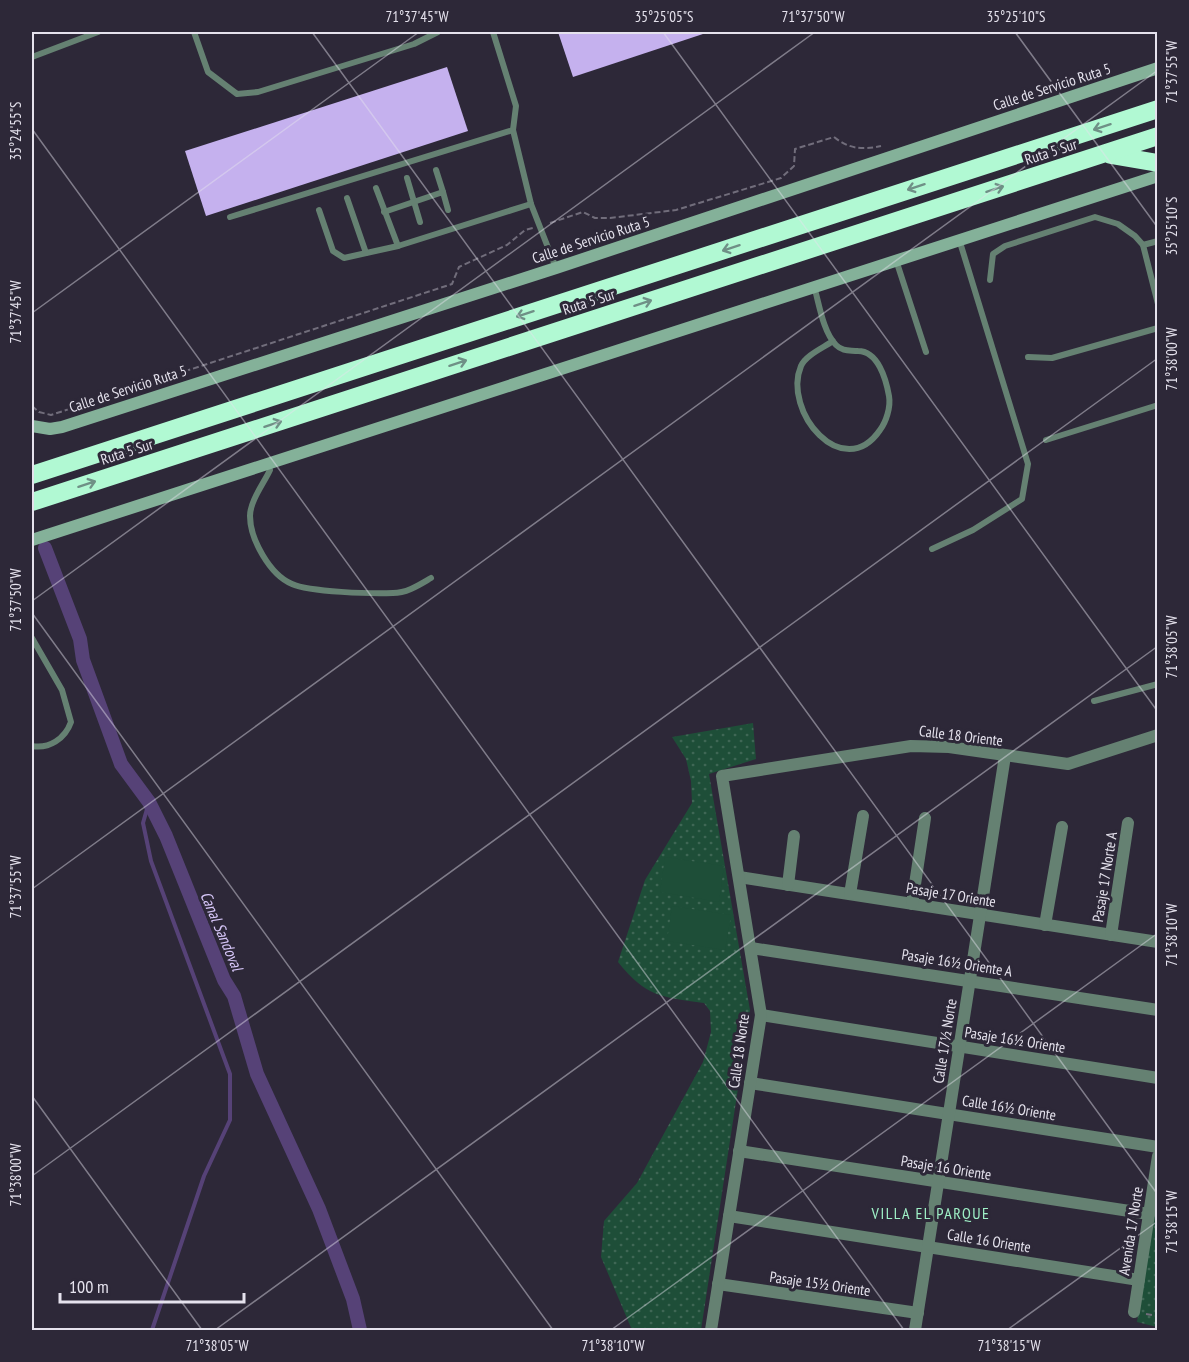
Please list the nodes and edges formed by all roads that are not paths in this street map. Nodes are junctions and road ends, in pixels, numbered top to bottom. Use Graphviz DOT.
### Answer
graph roads {
  1 [pos="98,32"];
  2 [pos="194,32"];
  3 [pos="438,32"];
  4 [pos="493,32"];
  5 [pos="32,57"];
  6 [pos="1158,68"];
  7 [pos="1158,109"];
  8 [pos="513,130"];
  9 [pos="1158,136"];
  10 [pos="1100,155"];
  11 [pos="1158,163"];
  12 [pos="436,170"];
  13 [pos="1158,176"];
  14 [pos="407,178"];
  15 [pos="376,188"];
  16 [pos="443,192"];
  17 [pos="347,198"];
  18 [pos="414,202"];
  19 [pos="531,204"];
  20 [pos="319,210"];
  21 [pos="448,210"];
  22 [pos="384,212"];
  23 [pos="230,217"];
  24 [pos="420,222"];
  25 [pos="958,239"];
  26 [pos="1158,242"];
  27 [pos="1143,245"];
  28 [pos="398,246"];
  29 [pos="366,254"];
  30 [pos="896,259"];
  31 [pos="556,268"];
  32 [pos="990,280"];
  33 [pos="814,286"];
  34 [pos="1158,304"];
  35 [pos="1158,328"];
  36 [pos="833,342"];
  37 [pos="926,352"];
  38 [pos="1028,357"];
  39 [pos="1158,405"];
  40 [pos="32,426"];
  41 [pos="1046,440"];
  42 [pos="268,463"];
  43 [pos="32,475"];
  44 [pos="32,502"];
  45 [pos="32,540"];
  46 [pos="932,549"];
  47 [pos="431,578"];
  48 [pos="32,638"];
  49 [pos="1158,684"];
  50 [pos="1094,701"];
  51 [pos="1158,735"];
  52 [pos="32,746"];
  53 [pos="1005,756"];
  54 [pos="722,776"];
  55 [pos="863,816"];
  56 [pos="925,819"];
  57 [pos="1128,823"];
  58 [pos="1062,826"];
  59 [pos="794,836"];
  60 [pos="739,877"];
  61 [pos="788,885"];
  62 [pos="850,894"];
  63 [pos="912,904"];
  64 [pos="980,914"];
  65 [pos="1045,924"];
  66 [pos="1111,935"];
  67 [pos="1158,942"];
  68 [pos="751,948"];
  69 [pos="969,980"];
  70 [pos="1158,1010"];
  71 [pos="760,1015"];
  72 [pos="959,1047"];
  73 [pos="1158,1078"];
  74 [pos="750,1083"];
  75 [pos="949,1114"];
  76 [pos="1158,1147"];
  77 [pos="739,1151"];
  78 [pos="1158,1156"];
  79 [pos="938,1182"];
  80 [pos="1149,1214"];
  81 [pos="729,1216"];
  82 [pos="928,1247"];
  83 [pos="1139,1280"];
  84 [pos="718,1284"];
  85 [pos="1134,1312"];
  86 [pos="918,1313"];
  87 [pos="711,1330"];
  88 [pos="915,1330"];
  1 -- 5 [label="lane"];
  2 -- 3 [label="lane"];
  4 -- 8 [label="lane"];
  6 -- 31 [label="street, Calle de Servicio Ruta 5"];
  7 -- 43 [label="highway, Ruta 5 Sur, one-way"];
  8 -- 19 [label="lane"];
  8 -- 23 [label="lane"];
  9 -- 10 [label="highway, Ruta 5 Sur"];
  10 -- 11 [label="highway"];
  44 -- 10 [label="highway, Ruta 5 Sur, one-way"];
  12 -- 16 [label="lane"];
  13 -- 25 [label="street"];
  14 -- 18 [label="lane"];
  15 -- 22 [label="lane"];
  16 -- 18 [label="lane"];
  16 -- 21 [label="lane"];
  17 -- 29 [label="lane"];
  18 -- 22 [label="lane"];
  18 -- 24 [label="lane"];
  19 -- 28 [label="lane"];
  19 -- 31 [label="lane"];
  20 -- 29 [label="lane"];
  22 -- 28 [label="lane"];
  25 -- 30 [label="street"];
  25 -- 46 [label="lane"];
  26 -- 27 [label="lane"];
  27 -- 32 [label="lane"];
  27 -- 34 [label="lane"];
  28 -- 29 [label="lane"];
  30 -- 33 [label="street"];
  30 -- 37 [label="lane"];
  31 -- 40 [label="street, Calle de Servicio Ruta 5"];
  33 -- 36 [label="lane"];
  33 -- 42 [label="street"];
  35 -- 38 [label="lane"];
  36 -- 36 [label="lane"];
  39 -- 41 [label="lane"];
  42 -- 45 [label="street"];
  42 -- 47 [label="lane"];
  48 -- 52 [label="lane"];
  49 -- 50 [label="lane"];
  51 -- 53 [label="street, Calle 18 Oriente"];
  53 -- 54 [label="street, Calle 18 Oriente"];
  53 -- 64 [label="street, Calle 17½ Norte"];
  54 -- 60 [label="street, Calle 18 Norte"];
  55 -- 62 [label="street"];
  56 -- 63 [label="street"];
  57 -- 66 [label="street, Pasaje 17 Norte A"];
  58 -- 65 [label="street"];
  59 -- 61 [label="street"];
  60 -- 61 [label="street, Pasaje 17 Oriente"];
  60 -- 68 [label="street, Calle 18 Norte"];
  61 -- 62 [label="street, Pasaje 17 Oriente"];
  62 -- 63 [label="street, Pasaje 17 Oriente"];
  63 -- 64 [label="street, Pasaje 17 Oriente"];
  64 -- 65 [label="street, Pasaje 17 Oriente"];
  64 -- 69 [label="street, Calle 17½ Norte"];
  65 -- 66 [label="street, Pasaje 17 Oriente"];
  66 -- 67 [label="street, Pasaje 17 Oriente"];
  68 -- 69 [label="street, Pasaje 16½ Oriente A"];
  68 -- 71 [label="street, Calle 18 Norte"];
  69 -- 70 [label="street, Pasaje 16½ Oriente A"];
  69 -- 72 [label="street, Calle 17½ Norte"];
  71 -- 72 [label="street, Pasaje 16½ Oriente"];
  71 -- 74 [label="street, Calle 18 Norte"];
  72 -- 73 [label="street, Pasaje 16½ Oriente"];
  72 -- 75 [label="street, Calle 17½ Norte"];
  74 -- 75 [label="street, Calle 16½ Oriente"];
  74 -- 77 [label="street, Calle 18 Norte"];
  75 -- 76 [label="street, Calle 16½ Oriente"];
  75 -- 79 [label="street, Calle 17½ Norte"];
  77 -- 79 [label="street, Pasaje 16 Oriente"];
  77 -- 81 [label="street, Calle 18 Norte"];
  78 -- 80 [label="street, Avenida 17 Norte"];
  79 -- 80 [label="street, Pasaje 16 Oriente"];
  79 -- 82 [label="street, Calle 17½ Norte"];
  80 -- 83 [label="street, Avenida 17 Norte"];
  81 -- 82 [label="street, Calle 16 Oriente"];
  81 -- 84 [label="street, Calle 18 Norte"];
  82 -- 83 [label="street, Calle 16 Oriente"];
  82 -- 86 [label="street, Calle 17½ Norte"];
  83 -- 85 [label="street, Avenida 17 Norte"];
  84 -- 86 [label="street, Pasaje 15½ Oriente"];
  84 -- 87 [label="street, Calle 18 Norte"];
  86 -- 88 [label="street, Calle 17½ Norte"];
}
